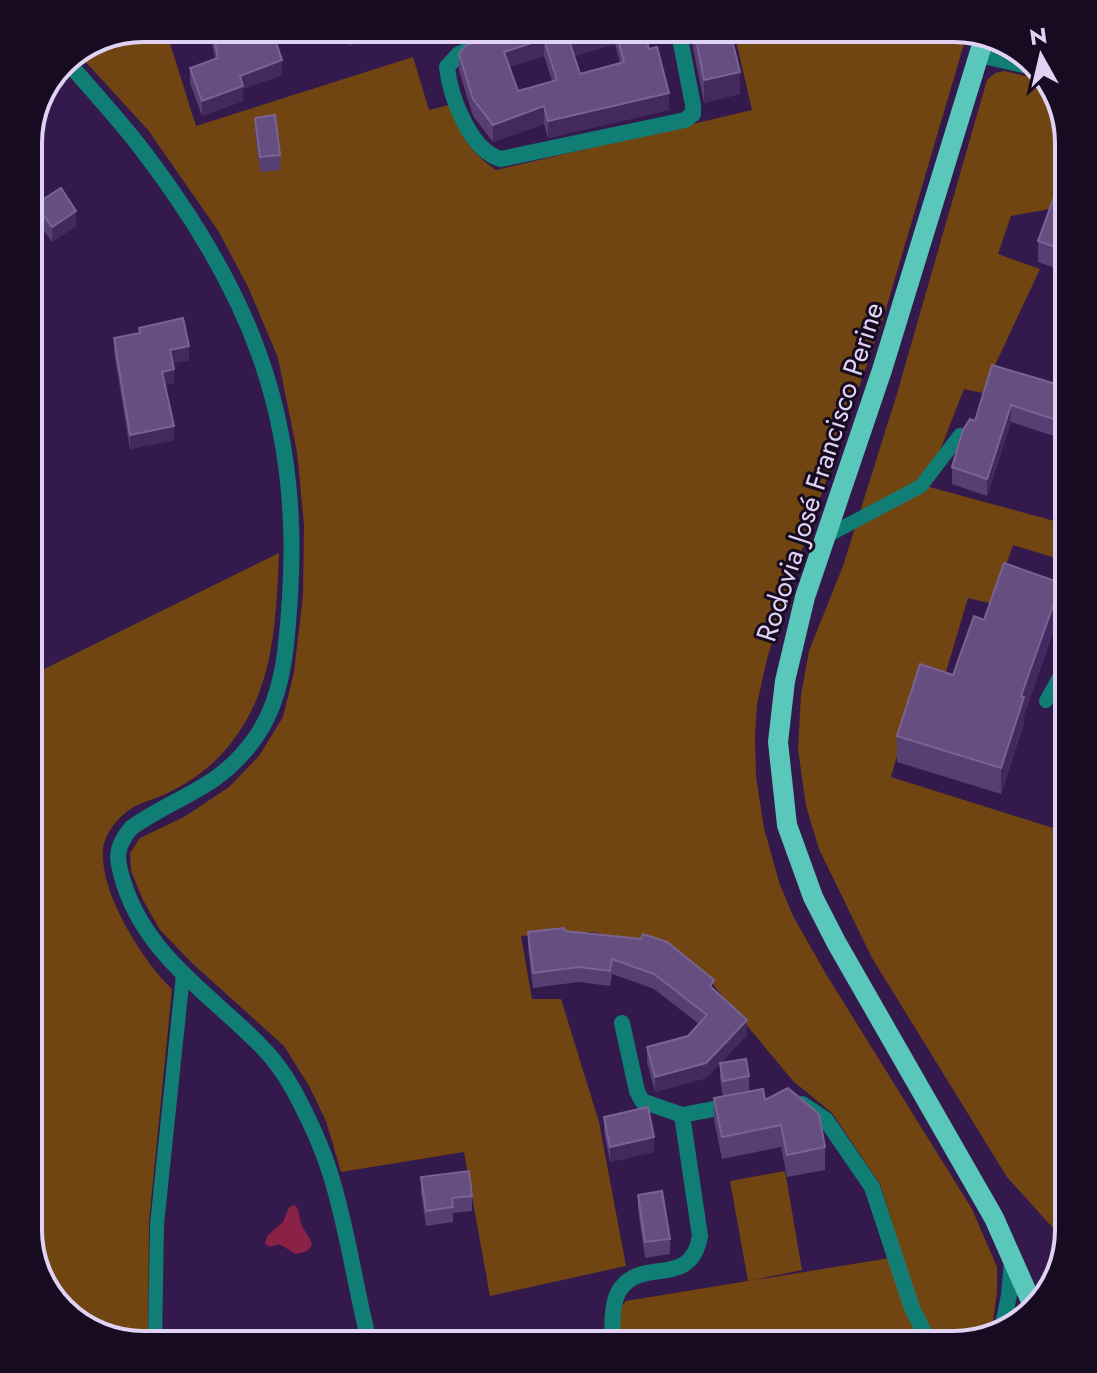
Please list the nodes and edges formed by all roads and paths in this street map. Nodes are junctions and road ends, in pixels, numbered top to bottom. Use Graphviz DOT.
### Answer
graph roads {
  1 [pos="492,42"];
  2 [pos="681,42"];
  3 [pos="982,46"];
  4 [pos="74,70"];
  5 [pos="960,435"];
  6 [pos="823,539"];
  7 [pos="1055,685"];
  8 [pos="1046,701"];
  9 [pos="183,975"];
  10 [pos="622,1023"];
  11 [pos="789,1095"];
  12 [pos="752,1102"];
  13 [pos="682,1115"];
  14 [pos="1012,1257"];
  15 [pos="1029,1297"];
  16 [pos="1004,1318"];
  17 [pos="155,1331"];
  18 [pos="367,1331"];
  19 [pos="613,1331"];
  20 [pos="924,1331"];
  1 -- 2 [label="street"];
  3 -- 6 [label="main road, Rodovia José Francisco Perine"];
  4 -- 9 [label="street"];
  5 -- 6 [label="lane"];
  6 -- 14 [label="main road, Rodovia José Francisco Perine"];
  7 -- 8 [label="lane"];
  9 -- 17 [label="lane"];
  9 -- 18 [label="street"];
  10 -- 13 [label="street"];
  11 -- 20 [label="street"];
  12 -- 13 [label="street"];
  13 -- 19 [label="street"];
  14 -- 15 [label="main road, Rodovia José Francisco Perine"];
  14 -- 16 [label="street"];
}
